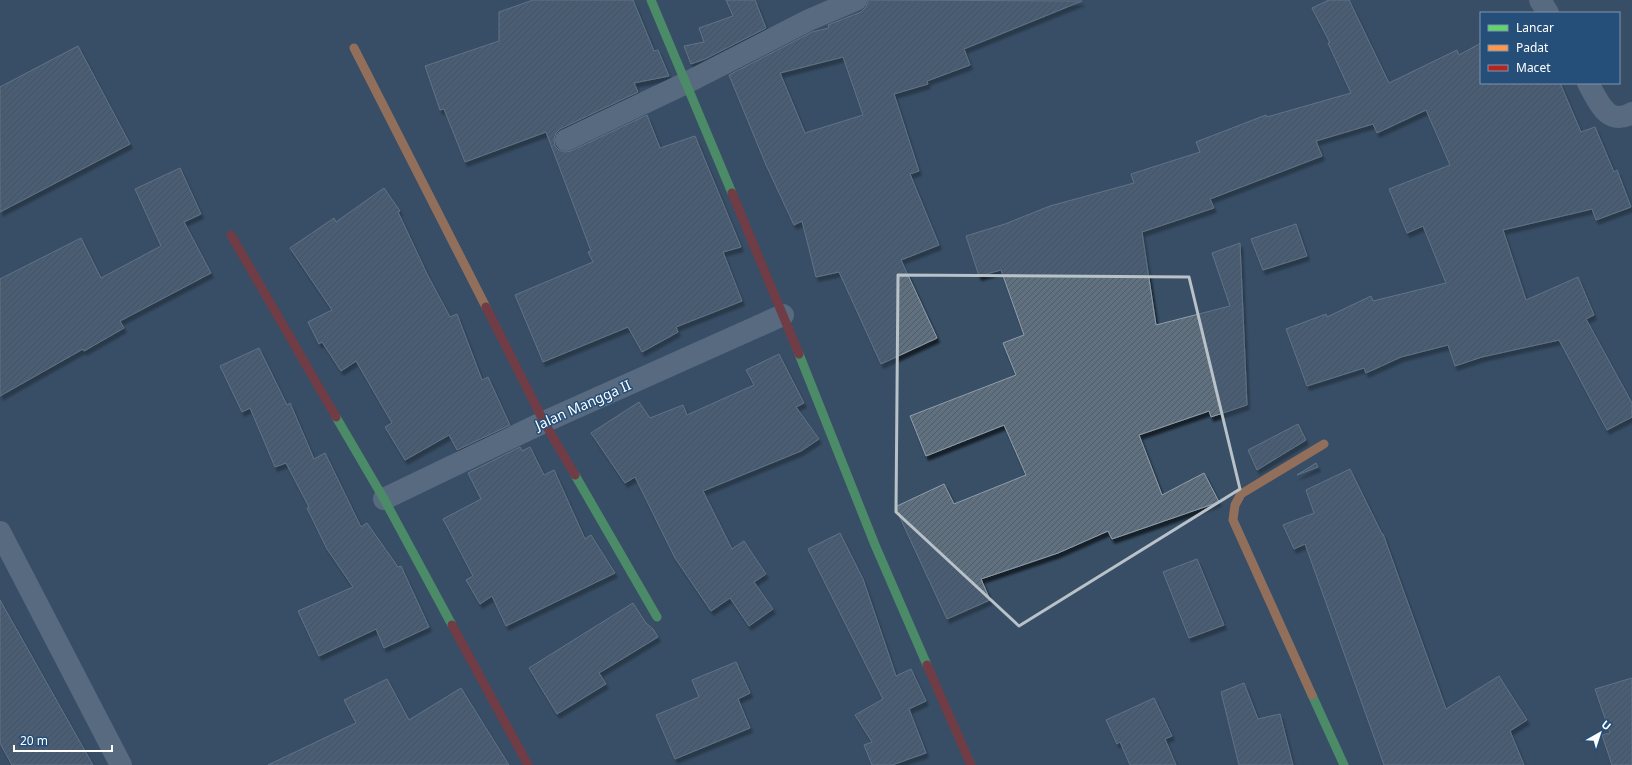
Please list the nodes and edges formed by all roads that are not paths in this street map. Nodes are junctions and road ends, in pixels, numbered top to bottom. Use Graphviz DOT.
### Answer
graph roads {
  1 [pos="651,0"];
  2 [pos="856,0"];
  3 [pos="1540,0"];
  4 [pos="1547,12"];
  5 [pos="354,48"];
  6 [pos="686,83"];
  7 [pos="1589,84"];
  8 [pos="1632,113"];
  9 [pos="566,140"];
  10 [pos="231,235"];
  11 [pos="784,314"];
  12 [pos="544,422"];
  13 [pos="1324,444"];
  14 [pos="384,499"];
  15 [pos="0,532"];
  16 [pos="657,617"];
  17 [pos="121,765"];
  18 [pos="528,765"];
  19 [pos="971,765"];
  20 [pos="1344,765"];
  1 -- 6 [label="street"];
  2 -- 6 [label="street"];
  3 -- 4 [label="street"];
  5 -- 12 [label="street"];
  6 -- 9 [label="street"];
  6 -- 11 [label="street"];
  7 -- 8 [label="street"];
  10 -- 14 [label="street"];
  11 -- 12 [label="street, Jalan Mangga II"];
  11 -- 19 [label="street"];
  12 -- 14 [label="street, Jalan Mangga II"];
  12 -- 16 [label="street"];
  13 -- 20 [label="street"];
  14 -- 18 [label="street"];
  15 -- 17 [label="street"];
}
